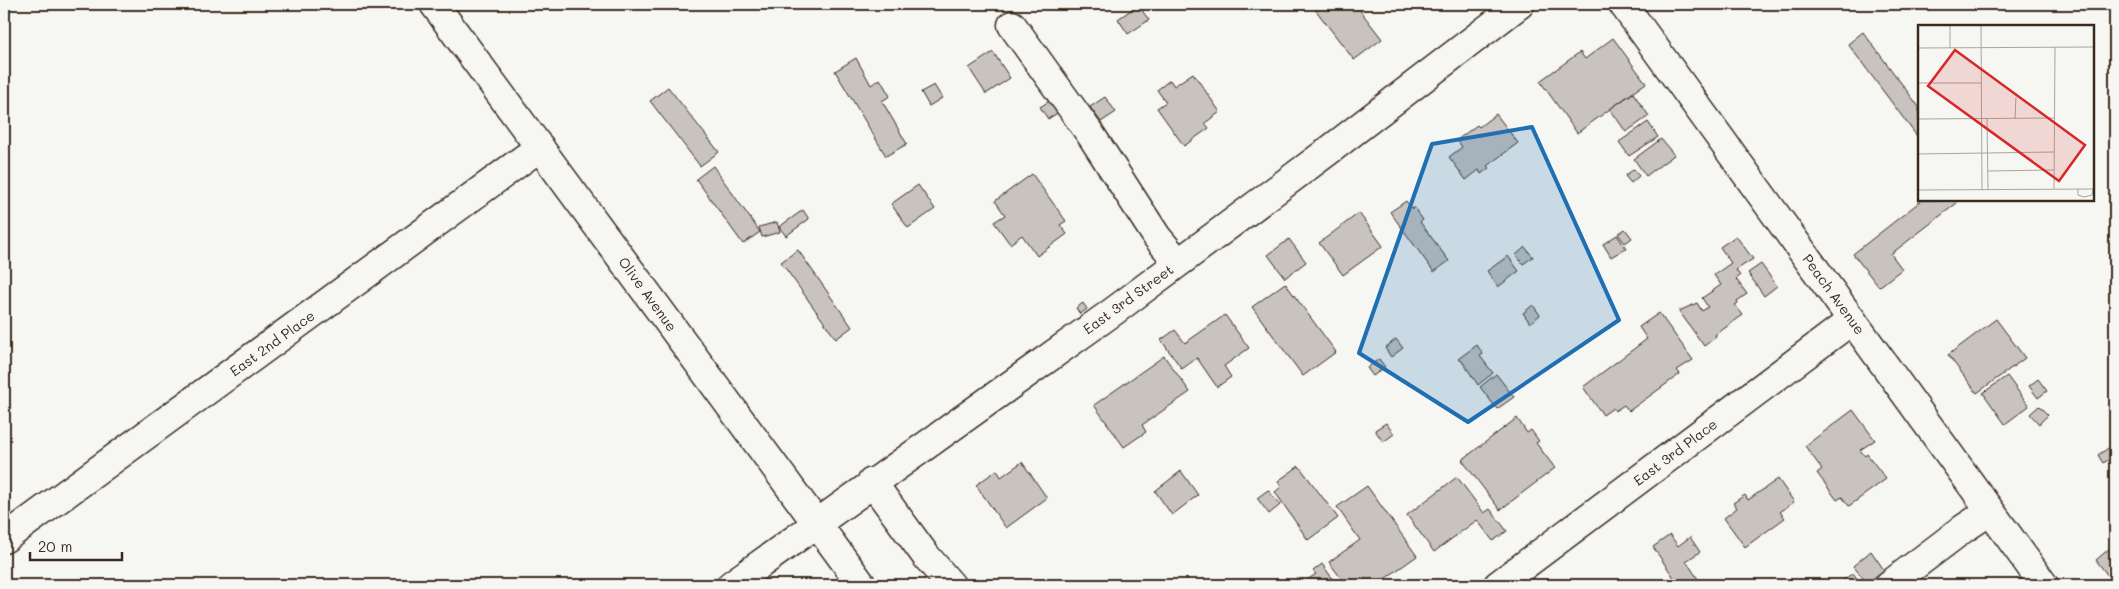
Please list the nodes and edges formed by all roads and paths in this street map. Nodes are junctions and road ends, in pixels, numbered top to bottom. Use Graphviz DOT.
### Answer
graph roads {
  1 [pos="434,4"];
  2 [pos="1520,4"];
  3 [pos="1623,4"];
  4 [pos="1012,25"];
  5 [pos="540,147"];
  6 [pos="1178,262"];
  7 [pos="1852,320"];
  8 [pos="872,482"];
  9 [pos="1990,511"];
  10 [pos="816,522"];
  11 [pos="4,538"];
  12 [pos="731,585"];
  13 [pos="862,585"];
  14 [pos="951,585"];
  15 [pos="1498,585"];
  16 [pos="1889,585"];
  17 [pos="2044,585"];
  1 -- 5 [label="street, Olive Avenue"];
  2 -- 6 [label="street, East 3rd Street"];
  3 -- 7 [label="street, Peach Avenue"];
  4 -- 6 [label="street"];
  5 -- 10 [label="street, Olive Avenue"];
  5 -- 11 [label="street, East 2nd Place"];
  6 -- 8 [label="street, East 3rd Street"];
  7 -- 9 [label="street, Peach Avenue"];
  7 -- 15 [label="street, East 3rd Place"];
  8 -- 10 [label="street, East 3rd Street"];
  8 -- 14 [label="street"];
  9 -- 16 [label="street"];
  9 -- 17 [label="street, Peach Avenue"];
  10 -- 12 [label="street, East 3rd Street"];
  10 -- 13 [label="street, Olive Avenue"];
}
